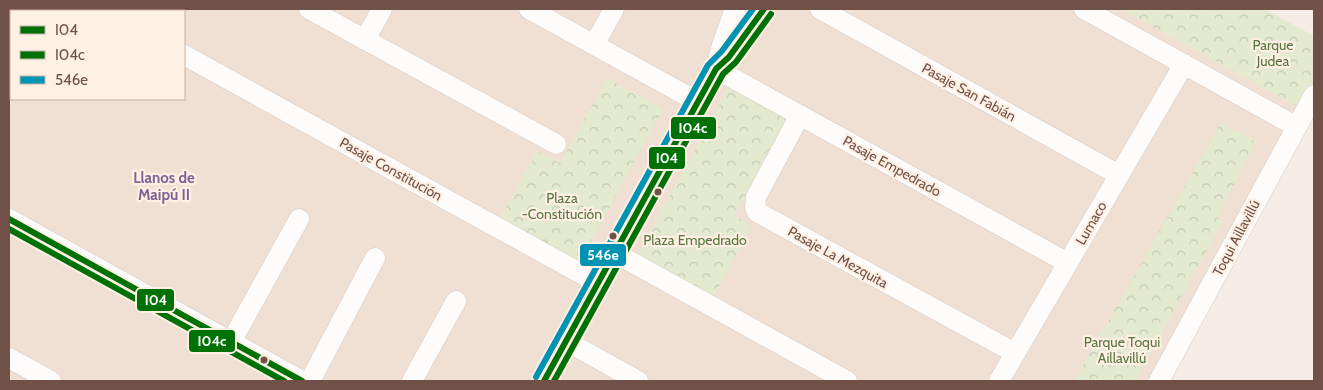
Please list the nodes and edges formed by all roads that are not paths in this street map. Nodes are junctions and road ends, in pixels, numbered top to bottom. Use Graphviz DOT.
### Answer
graph roads {
  1 [pos="308,9"];
  2 [pos="382,9"];
  3 [pos="529,9"];
  4 [pos="614,9"];
  5 [pos="735,9"];
  6 [pos="764,9"];
  7 [pos="820,9"];
  8 [pos="1084,9"];
  9 [pos="365,40"];
  10 [pos="594,45"];
  11 [pos="185,56"];
  12 [pos="1184,64"];
  13 [pos="716,69"];
  14 [pos="1314,95"];
  15 [pos="698,102"];
  16 [pos="800,115"];
  17 [pos="1297,127"];
  18 [pos="556,144"];
  19 [pos="1119,175"];
  20 [pos="9,219"];
  21 [pos="299,219"];
  22 [pos="614,253"];
  23 [pos="375,258"];
  24 [pos="1068,263"];
  25 [pos="598,283"];
  26 [pos="456,301"];
  27 [pos="566,341"];
  28 [pos="231,342"];
  29 [pos="1015,353"];
  30 [pos="9,358"];
  31 [pos="630,379"];
  32 [pos="51,381"];
  33 [pos="302,381"];
  34 [pos="310,381"];
  35 [pos="412,381"];
  36 [pos="544,381"];
  37 [pos="847,381"];
  38 [pos="999,381"];
  39 [pos="1159,381"];
  1 -- 9 [label="street"];
  2 -- 9 [label="street"];
  3 -- 10 [label="street"];
  4 -- 10 [label="street"];
  5 -- 13 [label="street"];
  6 -- 13 [label="street"];
  7 -- 19 [label="street, Pasaje San Fabián"];
  8 -- 12 [label="street"];
  9 -- 18 [label="street"];
  10 -- 15 [label="street"];
  11 -- 25 [label="street, Pasaje Constitución"];
  12 -- 17 [label="street"];
  12 -- 19 [label="street, Lumaco"];
  13 -- 15 [label="street"];
  13 -- 16 [label="street, Pasaje Empedrado"];
  14 -- 17 [label="street, Toqui Aillavillú"];
  15 -- 22 [label="street"];
  16 -- 24 [label="street, Pasaje Empedrado"];
  16 -- 29 [label="street, Pasaje La Mezquita"];
  17 -- 39 [label="street, Toqui Aillavillú"];
  19 -- 24 [label="street, Lumaco"];
  20 -- 28 [label="street"];
  21 -- 28 [label="street"];
  22 -- 25 [label="street"];
  22 -- 37 [label="street"];
  23 -- 34 [label="street"];
  24 -- 29 [label="street, Lumaco"];
  25 -- 27 [label="street"];
  26 -- 35 [label="street"];
  27 -- 31 [label="street"];
  27 -- 36 [label="street"];
  28 -- 33 [label="street"];
  29 -- 38 [label="street, Lumaco"];
  30 -- 32 [label="street"];
}
